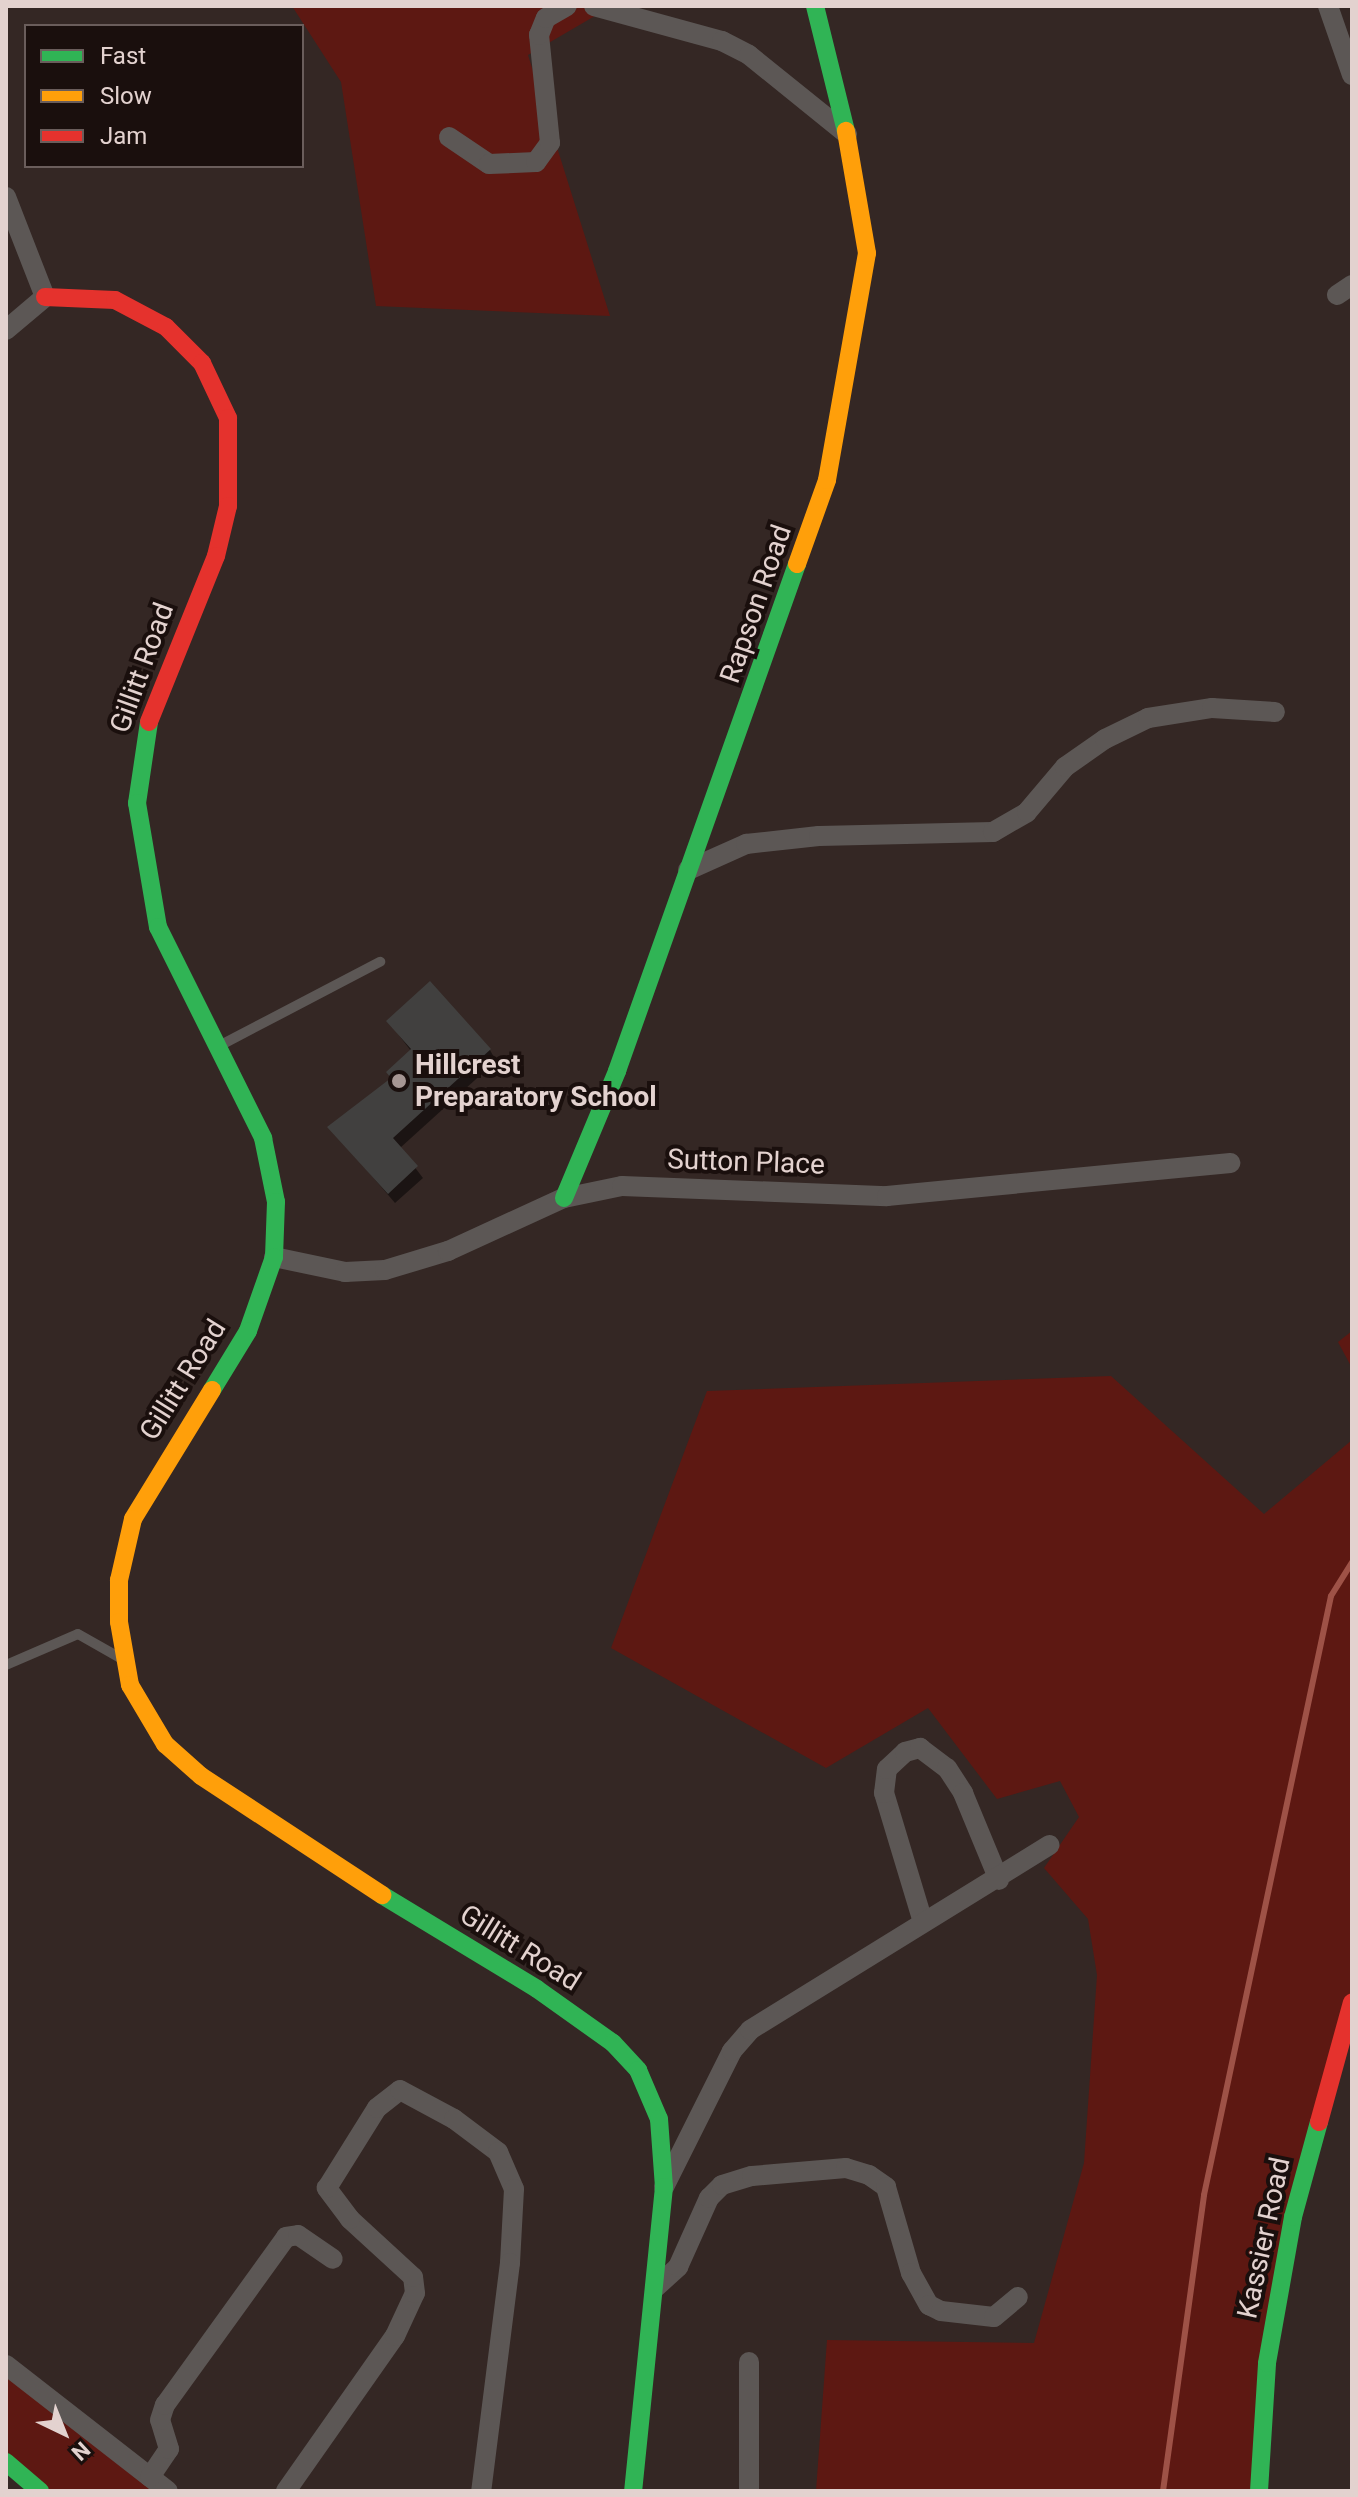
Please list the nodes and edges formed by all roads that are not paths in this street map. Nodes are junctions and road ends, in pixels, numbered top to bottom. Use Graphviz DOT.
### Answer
graph roads {
  1 [pos="567,6"];
  2 [pos="594,6"];
  3 [pos="815,6"];
  4 [pos="1328,6"];
  5 [pos="1352,75"];
  6 [pos="847,134"];
  7 [pos="449,137"];
  8 [pos="6,197"];
  9 [pos="45,297"];
  10 [pos="6,330"];
  11 [pos="1275,712"];
  12 [pos="688,870"];
  13 [pos="380,962"];
  14 [pos="216,1047"];
  15 [pos="1230,1163"];
  16 [pos="564,1198"];
  17 [pos="274,1257"];
  18 [pos="124,1660"];
  19 [pos="6,1665"];
  20 [pos="1049,1845"];
  21 [pos="999,1880"];
  22 [pos="923,1922"];
  23 [pos="1352,2002"];
  24 [pos="664,2187"];
  25 [pos="333,2259"];
  26 [pos="656,2287"];
  27 [pos="1018,2297"];
  28 [pos="749,2362"];
  29 [pos="6,2365"];
  30 [pos="6,2462"];
  31 [pos="150,2477"];
  32 [pos="40,2491"];
  33 [pos="168,2491"];
  34 [pos="286,2491"];
  35 [pos="481,2491"];
  36 [pos="633,2491"];
  37 [pos="749,2491"];
  38 [pos="1259,2491"];
  1 -- 7 [label="street"];
  2 -- 6 [label="street"];
  3 -- 6 [label="street, Rapson Road"];
  4 -- 5 [label="street"];
  6 -- 12 [label="street, Rapson Road"];
  8 -- 9 [label="street"];
  9 -- 10 [label="street"];
  9 -- 14 [label="street, Gillitt Road"];
  11 -- 12 [label="street"];
  12 -- 16 [label="street, Rapson Road"];
  13 -- 14 [label="lane"];
  14 -- 17 [label="street, Gillitt Road"];
  15 -- 16 [label="street, Sutton Place"];
  16 -- 17 [label="street, Sutton Place"];
  17 -- 18 [label="street, Gillitt Road"];
  18 -- 19 [label="lane"];
  18 -- 24 [label="street, Gillitt Road"];
  20 -- 21 [label="street"];
  21 -- 22 [label="street"];
  21 -- 22 [label="street"];
  22 -- 24 [label="street"];
  23 -- 38 [label="street, Kassier Road"];
  24 -- 26 [label="street, Gillitt Road"];
  25 -- 31 [label="street"];
  26 -- 27 [label="street"];
  26 -- 36 [label="street, Gillitt Road"];
  28 -- 37 [label="street"];
  29 -- 31 [label="street"];
  30 -- 32 [label="street"];
  31 -- 33 [label="street"];
  34 -- 35 [label="street"];
}
